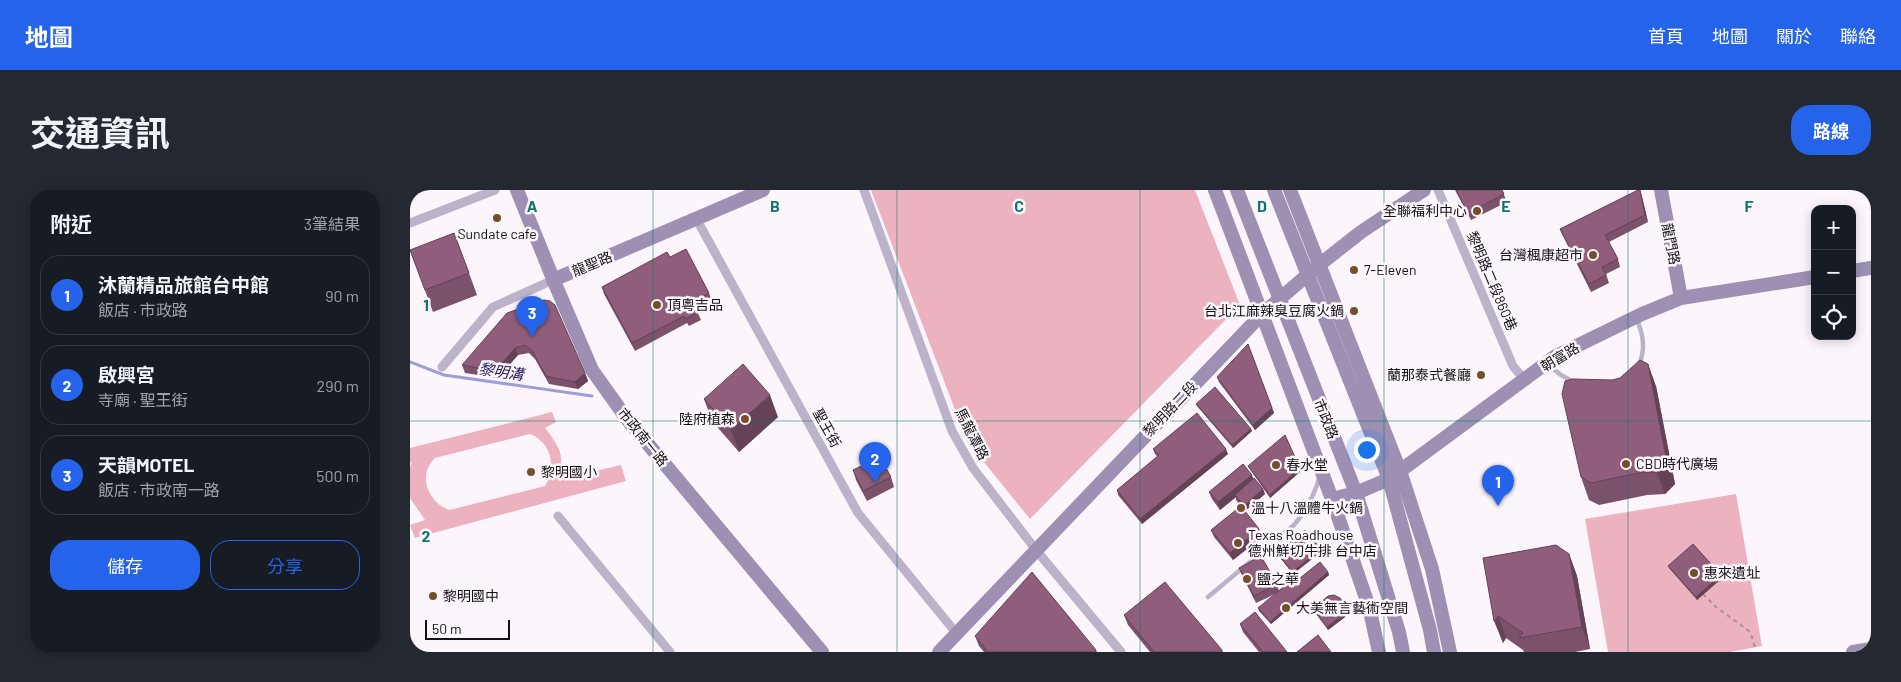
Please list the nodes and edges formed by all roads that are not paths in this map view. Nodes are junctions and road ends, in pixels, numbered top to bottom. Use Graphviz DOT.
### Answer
graph roads {
  1 [pos="495,190"];
  2 [pos="517,190"];
  3 [pos="763,190"];
  4 [pos="864,190"];
  5 [pos="1215,190"];
  6 [pos="1237,190"];
  7 [pos="1274,190"];
  8 [pos="1290,190"];
  9 [pos="1424,190"];
  10 [pos="1438,190"];
  11 [pos="1661,190"];
  12 [pos="697,220"];
  13 [pos="410,223"];
  14 [pos="1319,265"];
  15 [pos="1871,268"];
  16 [pos="1856,270"];
  17 [pos="1307,276"];
  18 [pos="1811,278"];
  19 [pos="554,280"];
  20 [pos="1681,298"];
  21 [pos="1279,300"];
  22 [pos="1262,314"];
  23 [pos="1636,317"];
  24 [pos="1546,364"];
  25 [pos="442,367"];
  26 [pos="1636,372"];
  27 [pos="1524,380"];
  28 [pos="1578,383"];
  29 [pos="1321,470"];
  30 [pos="1394,475"];
  31 [pos="1356,493"];
  32 [pos="1332,500"];
  33 [pos="558,516"];
  34 [pos="1036,550"];
  35 [pos="1208,597"];
  36 [pos="956,634"];
  37 [pos="1871,649"];
  38 [pos="670,652"];
  39 [pos="822,652"];
  40 [pos="939,652"];
  41 [pos="1121,652"];
  42 [pos="1379,652"];
  43 [pos="1403,652"];
  44 [pos="1434,652"];
  45 [pos="1450,652"];
  46 [pos="1853,652"];
  1 -- 13 [label="street"];
  2 -- 19 [label="street, 市政南一路"];
  3 -- 12 [label="street, 龍聖路"];
  4 -- 34 [label="street, 馬龍潭路"];
  5 -- 22 [label="street, 市政路"];
  6 -- 21 [label="street, 市政路"];
  7 -- 17 [label="street"];
  8 -- 14 [label="street"];
  9 -- 14 [label="street, 黎明路二段"];
  10 -- 27 [label="street, 黎明路二段860巷"];
  11 -- 20 [label="street, 龍門路"];
  12 -- 19 [label="street, 龍聖路"];
  12 -- 36 [label="street, 聖王街"];
  14 -- 17 [label="street, 黎明路二段"];
  14 -- 30 [label="street"];
  15 -- 16 [label="street"];
  17 -- 21 [label="street, 黎明路二段"];
  17 -- 30 [label="street"];
  18 -- 20 [label="street, 朝富路"];
  19 -- 25 [label="street, 龍聖路"];
  19 -- 39 [label="street, 市政南一路"];
  20 -- 23 [label="street, 朝富路"];
  21 -- 22 [label="street, 黎明路二段"];
  21 -- 31 [label="street, 市政路"];
  22 -- 29 [label="street, 市政路"];
  22 -- 34 [label="street, 黎明路二段"];
  23 -- 24 [label="street, 朝富路"];
  23 -- 26 [label="lane"];
  24 -- 27 [label="street, 朝富路"];
  24 -- 28 [label="lane"];
  27 -- 30 [label="street, 朝富路"];
  29 -- 32 [label="street, 市政路"];
  29 -- 35 [label="lane"];
  30 -- 31 [label="street, 朝富路"];
  30 -- 44 [label="street"];
  30 -- 45 [label="street"];
  31 -- 32 [label="street, 朝富路"];
  31 -- 43 [label="street, 市政路"];
  32 -- 42 [label="street, 市政路"];
  33 -- 38 [label="street"];
  34 -- 36 [label="street, 黎明路二段"];
  34 -- 41 [label="street, 馬龍潭路"];
  36 -- 40 [label="street, 黎明路二段"];
  37 -- 46 [label="street"];
}
